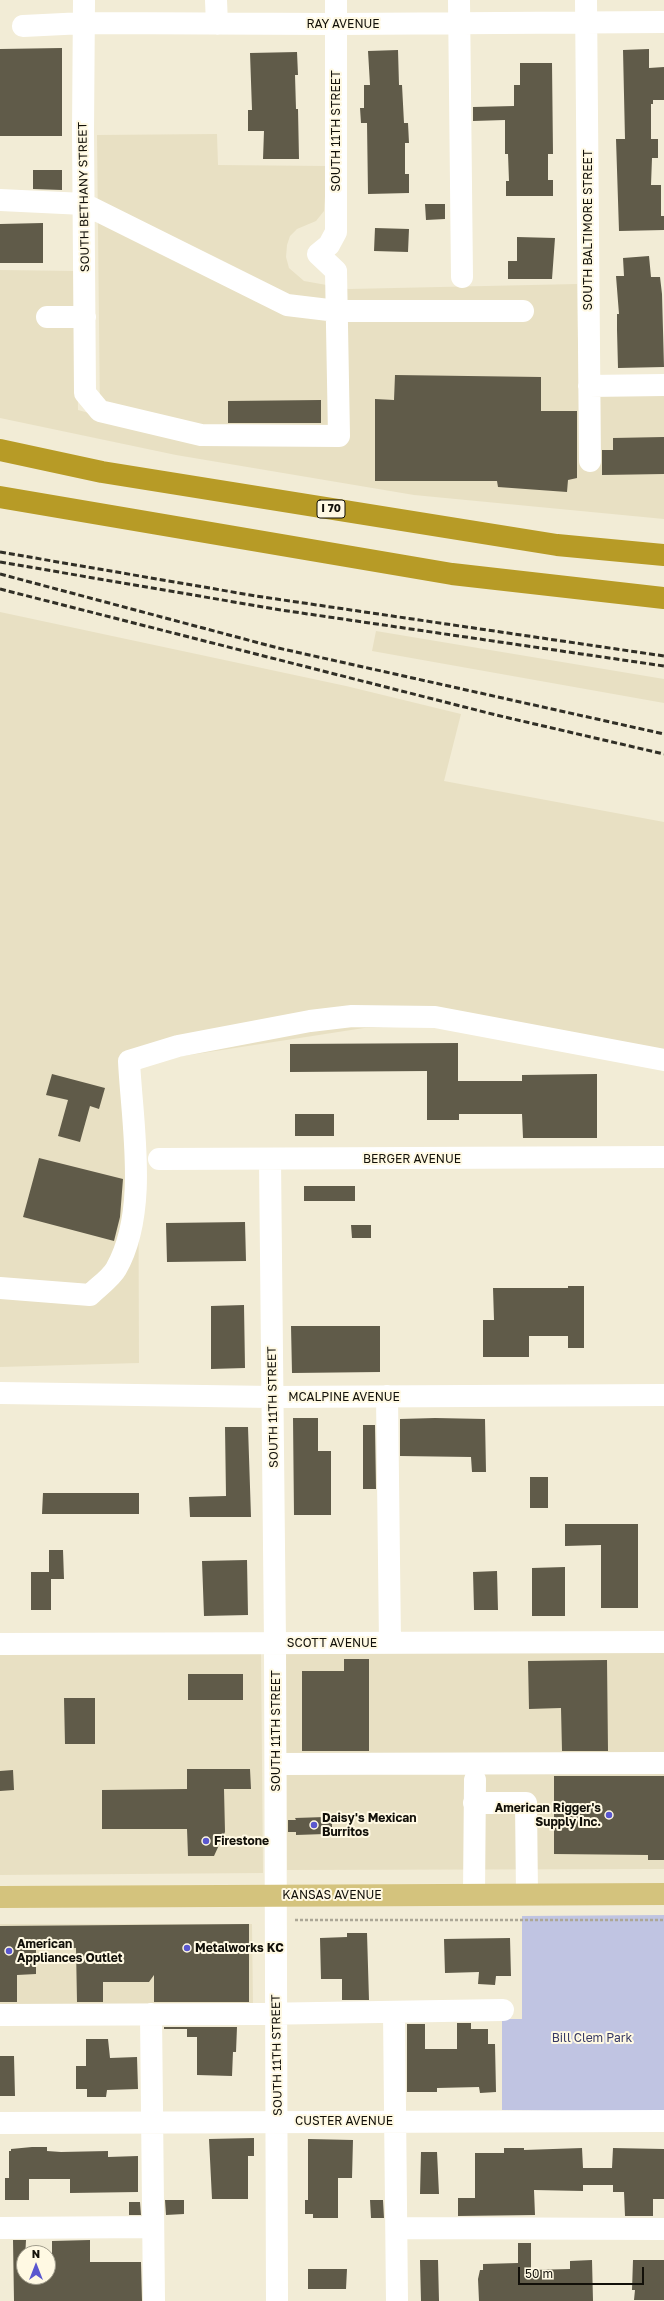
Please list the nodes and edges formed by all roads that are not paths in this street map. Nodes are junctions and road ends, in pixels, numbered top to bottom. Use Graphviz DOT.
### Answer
graph roads {
  1 [pos="84,0"];
  2 [pos="216,0"];
  3 [pos="336,0"];
  4 [pos="459,0"];
  5 [pos="586,0"];
  6 [pos="664,22"];
  7 [pos="84,23"];
  8 [pos="586,23"];
  9 [pos="217,24"];
  10 [pos="336,24"];
  11 [pos="459,24"];
  12 [pos="23,26"];
  13 [pos="0,200"];
  14 [pos="84,204"];
  15 [pos="462,278"];
  16 [pos="337,311"];
  17 [pos="523,311"];
  18 [pos="47,317"];
  19 [pos="85,317"];
  20 [pos="664,385"];
  21 [pos="589,386"];
  22 [pos="0,450"];
  23 [pos="590,461"];
  24 [pos="0,497"];
  25 [pos="664,555"];
  26 [pos="664,598"];
  27 [pos="664,1060"];
  28 [pos="664,1157"];
  29 [pos="159,1160"];
  30 [pos="270,1160"];
  31 [pos="0,1288"];
  32 [pos="0,1393"];
  33 [pos="664,1395"];
  34 [pos="387,1396"];
  35 [pos="272,1397"];
  36 [pos="664,1642"];
  37 [pos="275,1643"];
  38 [pos="390,1643"];
  39 [pos="0,1644"];
  40 [pos="664,1763"];
  41 [pos="276,1764"];
  42 [pos="475,1780"];
  43 [pos="474,1803"];
  44 [pos="474,1894"];
  45 [pos="527,1894"];
  46 [pos="664,1894"];
  47 [pos="276,1895"];
  48 [pos="0,1897"];
  49 [pos="503,2010"];
  50 [pos="394,2012"];
  51 [pos="151,2014"];
  52 [pos="276,2014"];
  53 [pos="0,2015"];
  54 [pos="278,2121"];
  55 [pos="395,2121"];
  56 [pos="664,2121"];
  57 [pos="152,2122"];
  58 [pos="0,2123"];
  59 [pos="153,2227"];
  60 [pos="0,2228"];
  61 [pos="397,2228"];
  62 [pos="664,2229"];
  63 [pos="154,2301"];
  64 [pos="277,2301"];
  65 [pos="397,2301"];
  1 -- 7 [label="street, SOUTH BETHANY STREET"];
  2 -- 9 [label="street"];
  3 -- 10 [label="street, SOUTH 11TH STREET"];
  4 -- 11 [label="street"];
  5 -- 8 [label="street, SOUTH BALTIMORE STREET"];
  6 -- 8 [label="street, RAY AVENUE"];
  7 -- 9 [label="street, RAY AVENUE"];
  7 -- 12 [label="street, RAY AVENUE"];
  7 -- 14 [label="street, SOUTH BETHANY STREET"];
  8 -- 11 [label="street, RAY AVENUE"];
  8 -- 21 [label="street, SOUTH BALTIMORE STREET"];
  9 -- 10 [label="street, RAY AVENUE"];
  10 -- 11 [label="street, RAY AVENUE"];
  10 -- 16 [label="street, SOUTH 11TH STREET"];
  11 -- 15 [label="street"];
  13 -- 14 [label="street"];
  14 -- 16 [label="street"];
  14 -- 19 [label="street, SOUTH BETHANY STREET"];
  16 -- 17 [label="street"];
  16 -- 19 [label="street, SOUTH BETHANY STREET"];
  18 -- 19 [label="street"];
  20 -- 21 [label="street"];
  21 -- 23 [label="street, SOUTH BALTIMORE STREET"];
  22 -- 25 [label="highway, I 70"];
  24 -- 26 [label="highway"];
  27 -- 31 [label="street"];
  28 -- 30 [label="street, BERGER AVENUE"];
  29 -- 30 [label="street, BERGER AVENUE"];
  30 -- 35 [label="street, SOUTH 11TH STREET"];
  32 -- 35 [label="street, MCALPINE AVENUE"];
  33 -- 34 [label="street, MCALPINE AVENUE"];
  34 -- 35 [label="street, MCALPINE AVENUE"];
  34 -- 38 [label="street"];
  35 -- 37 [label="street, SOUTH 11TH STREET"];
  36 -- 38 [label="street, SCOTT AVENUE"];
  37 -- 38 [label="street, SCOTT AVENUE"];
  37 -- 39 [label="street, SCOTT AVENUE"];
  37 -- 41 [label="street, SOUTH 11TH STREET"];
  40 -- 41 [label="street"];
  41 -- 47 [label="street, SOUTH 11TH STREET"];
  42 -- 43 [label="street"];
  43 -- 44 [label="street"];
  43 -- 45 [label="street"];
  44 -- 45 [label="main road, KANSAS AVENUE"];
  44 -- 47 [label="main road, KANSAS AVENUE"];
  45 -- 46 [label="main road, KANSAS AVENUE"];
  47 -- 48 [label="main road, KANSAS AVENUE"];
  47 -- 52 [label="street, SOUTH 11TH STREET"];
  49 -- 50 [label="street"];
  50 -- 52 [label="street"];
  50 -- 55 [label="street"];
  51 -- 52 [label="street"];
  51 -- 53 [label="street"];
  51 -- 57 [label="street"];
  52 -- 54 [label="street, SOUTH 11TH STREET"];
  54 -- 55 [label="street, CUSTER AVENUE"];
  54 -- 57 [label="street, CUSTER AVENUE"];
  54 -- 64 [label="street, SOUTH 11TH STREET"];
  55 -- 56 [label="street, CUSTER AVENUE"];
  55 -- 61 [label="street"];
  57 -- 58 [label="street, CUSTER AVENUE"];
  57 -- 59 [label="street"];
  59 -- 60 [label="street"];
  59 -- 63 [label="street"];
  61 -- 62 [label="street"];
  61 -- 65 [label="street"];
}
